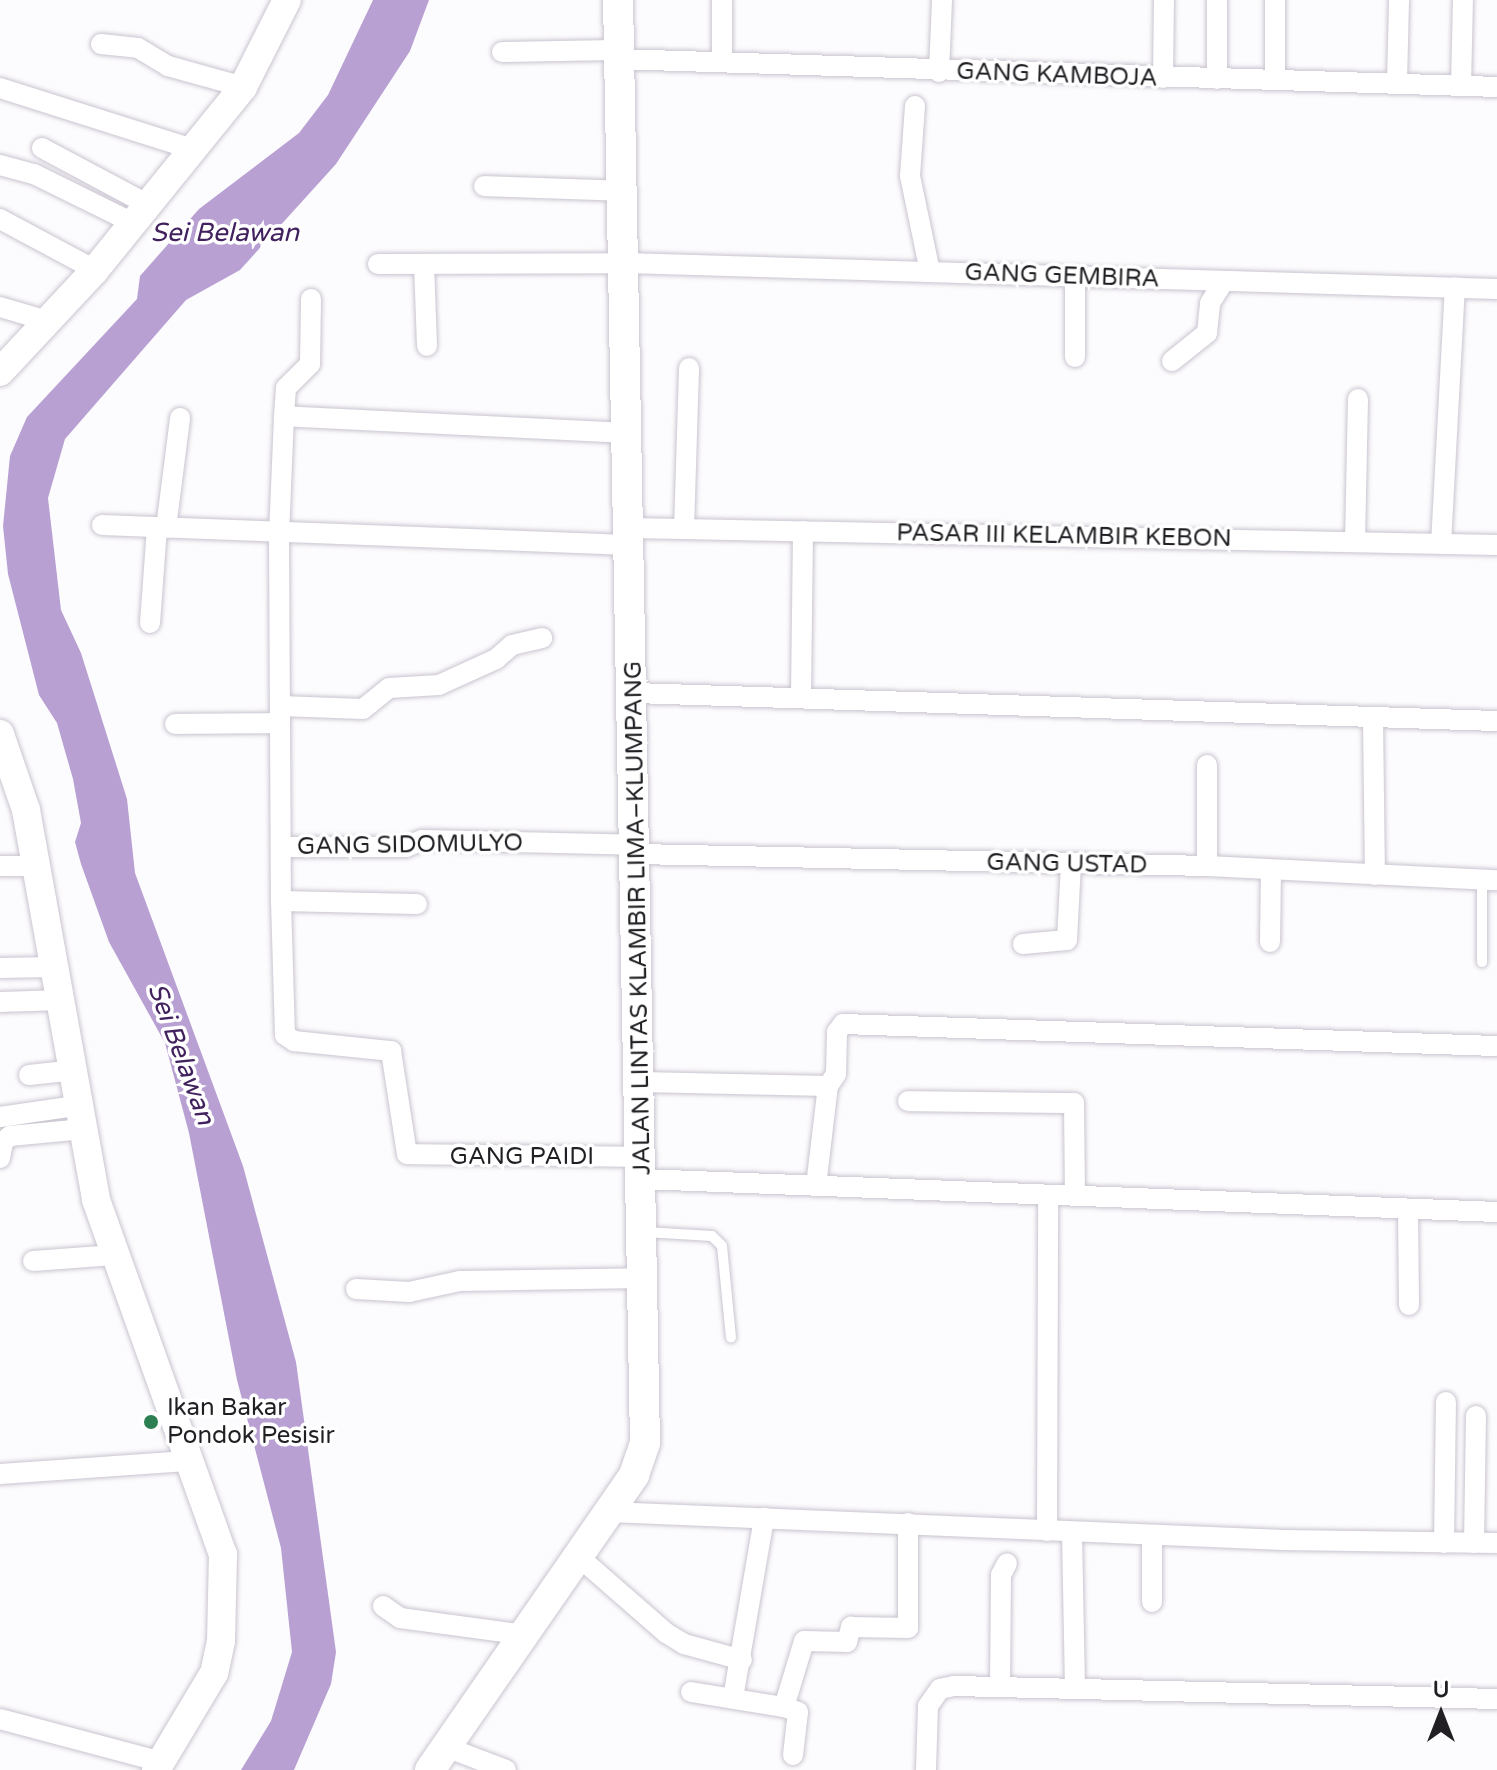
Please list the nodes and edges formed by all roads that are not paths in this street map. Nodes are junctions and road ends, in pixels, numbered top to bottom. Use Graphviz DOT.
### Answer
graph roads {
  1 [pos="287,0"];
  2 [pos="618,0"];
  3 [pos="722,0"];
  4 [pos="942,0"];
  5 [pos="1164,0"];
  6 [pos="1217,0"];
  7 [pos="1275,0"];
  8 [pos="1399,0"];
  9 [pos="1463,0"];
  10 [pos="101,44"];
  11 [pos="502,52"];
  12 [pos="617,54"];
  13 [pos="722,61"];
  14 [pos="939,72"];
  15 [pos="1163,78"];
  16 [pos="1217,79"];
  17 [pos="1275,80"];
  18 [pos="1397,83"];
  19 [pos="1461,86"];
  20 [pos="243,87"];
  21 [pos="1497,87"];
  22 [pos="0,88"];
  23 [pos="915,106"];
  24 [pos="42,148"];
  25 [pos="189,148"];
  26 [pos="0,165"];
  27 [pos="484,186"];
  28 [pos="625,191"];
  29 [pos="138,213"];
  30 [pos="0,219"];
  31 [pos="626,263"];
  32 [pos="378,264"];
  33 [pos="424,264"];
  34 [pos="95,270"];
  35 [pos="930,272"];
  36 [pos="1075,276"];
  37 [pos="1224,281"];
  38 [pos="1455,287"];
  39 [pos="1497,289"];
  40 [pos="311,299"];
  41 [pos="0,307"];
  42 [pos="48,321"];
  43 [pos="427,346"];
  44 [pos="1075,357"];
  45 [pos="1172,361"];
  46 [pos="689,368"];
  47 [pos="1,371"];
  48 [pos="1358,399"];
  49 [pos="284,416"];
  50 [pos="180,418"];
  51 [pos="628,433"];
  52 [pos="102,525"];
  53 [pos="162,528"];
  54 [pos="684,529"];
  55 [pos="803,531"];
  56 [pos="279,534"];
  57 [pos="631,537"];
  58 [pos="1355,542"];
  59 [pos="1441,544"];
  60 [pos="1497,545"];
  61 [pos="150,623"];
  62 [pos="542,638"];
  63 [pos="634,693"];
  64 [pos="801,695"];
  65 [pos="280,714"];
  66 [pos="1373,717"];
  67 [pos="1497,721"];
  68 [pos="175,724"];
  69 [pos="3,747"];
  70 [pos="1207,765"];
  71 [pos="281,847"];
  72 [pos="636,850"];
  73 [pos="1071,864"];
  74 [pos="0,866"];
  75 [pos="38,866"];
  76 [pos="1207,866"];
  77 [pos="1271,870"];
  78 [pos="1375,875"];
  79 [pos="1489,880"];
  80 [pos="281,901"];
  81 [pos="417,904"];
  82 [pos="1270,942"];
  83 [pos="1023,944"];
  84 [pos="1482,962"];
  85 [pos="54,967"];
  86 [pos="0,968"];
  87 [pos="62,1000"];
  88 [pos="0,1002"];
  89 [pos="1497,1046"];
  90 [pos="76,1070"];
  91 [pos="29,1075"];
  92 [pos="640,1082"];
  93 [pos="828,1086"];
  94 [pos="908,1101"];
  95 [pos="0,1117"];
  96 [pos="82,1117"];
  97 [pos="0,1158"];
  98 [pos="642,1168"];
  99 [pos="816,1186"];
  100 [pos="1048,1195"];
  101 [pos="1075,1196"];
  102 [pos="1408,1209"];
  103 [pos="1497,1212"];
  104 [pos="643,1232"];
  105 [pos="115,1255"];
  106 [pos="33,1261"];
  107 [pos="643,1278"];
  108 [pos="356,1289"];
  109 [pos="1409,1305"];
  110 [pos="731,1338"];
  111 [pos="1446,1402"];
  112 [pos="1476,1416"];
  113 [pos="188,1461"];
  114 [pos="0,1474"];
  115 [pos="609,1512"];
  116 [pos="764,1518"];
  117 [pos="908,1523"];
  118 [pos="1047,1531"];
  119 [pos="1072,1533"];
  120 [pos="1152,1536"];
  121 [pos="1444,1543"];
  122 [pos="1474,1543"];
  123 [pos="1497,1543"];
  124 [pos="579,1557"];
  125 [pos="1007,1563"];
  126 [pos="1152,1602"];
  127 [pos="383,1606"];
  128 [pos="525,1635"];
  129 [pos="742,1660"];
  130 [pos="1000,1687"];
  131 [pos="1075,1688"];
  132 [pos="691,1692"];
  133 [pos="733,1698"];
  134 [pos="1497,1699"];
  135 [pos="784,1707"];
  136 [pos="0,1719"];
  137 [pos="793,1755"];
  138 [pos="438,1759"];
  139 [pos="159,1766"];
  140 [pos="506,1770"];
  141 [pos="926,1770"];
  1 -- 20 [label="street"];
  2 -- 12 [label="main road, JALAN LINTAS KLAMBIR LIMA–KLUMPANG"];
  3 -- 13 [label="street"];
  4 -- 14 [label="street"];
  5 -- 15 [label="street"];
  6 -- 16 [label="street"];
  7 -- 17 [label="street"];
  8 -- 18 [label="street"];
  9 -- 19 [label="street"];
  10 -- 20 [label="street"];
  11 -- 12 [label="street, GANG KAMBOJA"];
  12 -- 13 [label="street, GANG KAMBOJA"];
  12 -- 28 [label="main road, JALAN LINTAS KLAMBIR LIMA–KLUMPANG"];
  13 -- 14 [label="street, GANG KAMBOJA"];
  14 -- 15 [label="street, GANG KAMBOJA"];
  15 -- 16 [label="street, GANG KAMBOJA"];
  16 -- 17 [label="street, GANG KAMBOJA"];
  17 -- 18 [label="street, GANG KAMBOJA"];
  18 -- 19 [label="street, GANG KAMBOJA"];
  19 -- 21 [label="street, GANG KAMBOJA"];
  20 -- 25 [label="street"];
  22 -- 25 [label="street"];
  23 -- 35 [label="street"];
  24 -- 29 [label="street"];
  25 -- 29 [label="street"];
  26 -- 29 [label="street"];
  27 -- 28 [label="street"];
  28 -- 31 [label="main road, JALAN LINTAS KLAMBIR LIMA–KLUMPANG"];
  29 -- 34 [label="street"];
  30 -- 34 [label="street"];
  31 -- 33 [label="street, GANG GEMBIRA"];
  31 -- 35 [label="street, GANG GEMBIRA"];
  31 -- 51 [label="main road, JALAN LINTAS KLAMBIR LIMA–KLUMPANG"];
  32 -- 33 [label="street, GANG GEMBIRA"];
  33 -- 43 [label="street"];
  34 -- 42 [label="street"];
  35 -- 36 [label="street, GANG GEMBIRA"];
  36 -- 37 [label="street, GANG GEMBIRA"];
  36 -- 44 [label="street"];
  37 -- 38 [label="street, GANG GEMBIRA"];
  37 -- 45 [label="street"];
  38 -- 39 [label="street, GANG GEMBIRA"];
  38 -- 59 [label="street"];
  40 -- 49 [label="street"];
  41 -- 42 [label="street"];
  42 -- 47 [label="street"];
  46 -- 54 [label="street"];
  48 -- 58 [label="street"];
  49 -- 51 [label="street"];
  49 -- 56 [label="street"];
  50 -- 53 [label="street"];
  51 -- 57 [label="main road, JALAN LINTAS KLAMBIR LIMA–KLUMPANG"];
  52 -- 53 [label="street"];
  53 -- 56 [label="street"];
  53 -- 61 [label="street"];
  54 -- 55 [label="street, PASAR III KELAMBIR KEBON"];
  54 -- 57 [label="street, PASAR III KELAMBIR KEBON"];
  55 -- 58 [label="street, PASAR III KELAMBIR KEBON"];
  55 -- 64 [label="street"];
  56 -- 57 [label="street"];
  56 -- 65 [label="street"];
  57 -- 63 [label="main road, JALAN LINTAS KLAMBIR LIMA–KLUMPANG"];
  58 -- 59 [label="street, PASAR III KELAMBIR KEBON"];
  59 -- 60 [label="street, PASAR III KELAMBIR KEBON"];
  62 -- 65 [label="street"];
  63 -- 64 [label="street"];
  63 -- 72 [label="main road, JALAN LINTAS KLAMBIR LIMA–KLUMPANG"];
  64 -- 66 [label="street"];
  65 -- 68 [label="street"];
  65 -- 71 [label="street"];
  66 -- 67 [label="street"];
  66 -- 78 [label="street"];
  69 -- 75 [label="street"];
  70 -- 76 [label="street"];
  71 -- 72 [label="street, GANG SIDOMULYO"];
  71 -- 80 [label="street"];
  72 -- 73 [label="street, GANG USTAD"];
  72 -- 92 [label="main road, JALAN LINTAS KLAMBIR LIMA–KLUMPANG"];
  73 -- 76 [label="street, GANG USTAD"];
  73 -- 83 [label="street"];
  74 -- 75 [label="street"];
  75 -- 85 [label="street"];
  76 -- 77 [label="street, GANG USTAD"];
  77 -- 78 [label="street, GANG USTAD"];
  77 -- 82 [label="street"];
  78 -- 79 [label="street, GANG USTAD"];
  79 -- 84 [label="lane"];
  80 -- 81 [label="street"];
  80 -- 98 [label="street, GANG PAIDI"];
  85 -- 86 [label="street"];
  85 -- 87 [label="street"];
  87 -- 88 [label="street"];
  87 -- 90 [label="street"];
  89 -- 93 [label="street"];
  90 -- 91 [label="street"];
  90 -- 96 [label="street"];
  92 -- 93 [label="street"];
  92 -- 98 [label="main road, JALAN LINTAS KLAMBIR LIMA–KLUMPANG"];
  93 -- 99 [label="street"];
  94 -- 101 [label="street"];
  95 -- 96 [label="street"];
  96 -- 97 [label="street"];
  96 -- 105 [label="street"];
  98 -- 99 [label="street, GANG PAIDI"];
  98 -- 104 [label="main road, JALAN LINTAS KLAMBIR LIMA–KLUMPANG"];
  99 -- 100 [label="street, GANG PAIDI"];
  100 -- 101 [label="street, GANG PAIDI"];
  100 -- 118 [label="street"];
  101 -- 102 [label="street, GANG PAIDI"];
  102 -- 103 [label="street, GANG PAIDI"];
  102 -- 109 [label="street"];
  104 -- 107 [label="main road, JALAN LINTAS KLAMBIR LIMA–KLUMPANG"];
  104 -- 110 [label="lane"];
  105 -- 106 [label="street"];
  105 -- 113 [label="street"];
  107 -- 108 [label="street"];
  107 -- 115 [label="main road, JALAN LINTAS KLAMBIR LIMA–KLUMPANG"];
  111 -- 121 [label="street"];
  112 -- 122 [label="street"];
  113 -- 114 [label="street"];
  113 -- 139 [label="street"];
  115 -- 116 [label="street"];
  115 -- 124 [label="main road, JALAN LINTAS KLAMBIR LIMA–KLUMPANG"];
  116 -- 117 [label="street"];
  116 -- 129 [label="street"];
  117 -- 118 [label="street"];
  117 -- 135 [label="street"];
  118 -- 119 [label="street"];
  119 -- 120 [label="street"];
  119 -- 131 [label="street"];
  120 -- 121 [label="street"];
  120 -- 126 [label="street"];
  121 -- 122 [label="street"];
  122 -- 123 [label="street"];
  124 -- 128 [label="main road, JALAN LINTAS KLAMBIR LIMA–KLUMPANG"];
  124 -- 129 [label="street"];
  125 -- 130 [label="street"];
  127 -- 128 [label="street"];
  128 -- 138 [label="main road, JALAN LINTAS KLAMBIR LIMA–KLUMPANG"];
  129 -- 133 [label="street"];
  130 -- 131 [label="street"];
  130 -- 141 [label="street"];
  131 -- 134 [label="street"];
  132 -- 133 [label="street"];
  133 -- 135 [label="street"];
  135 -- 137 [label="street"];
  136 -- 139 [label="street"];
  138 -- 140 [label="street"];
}
